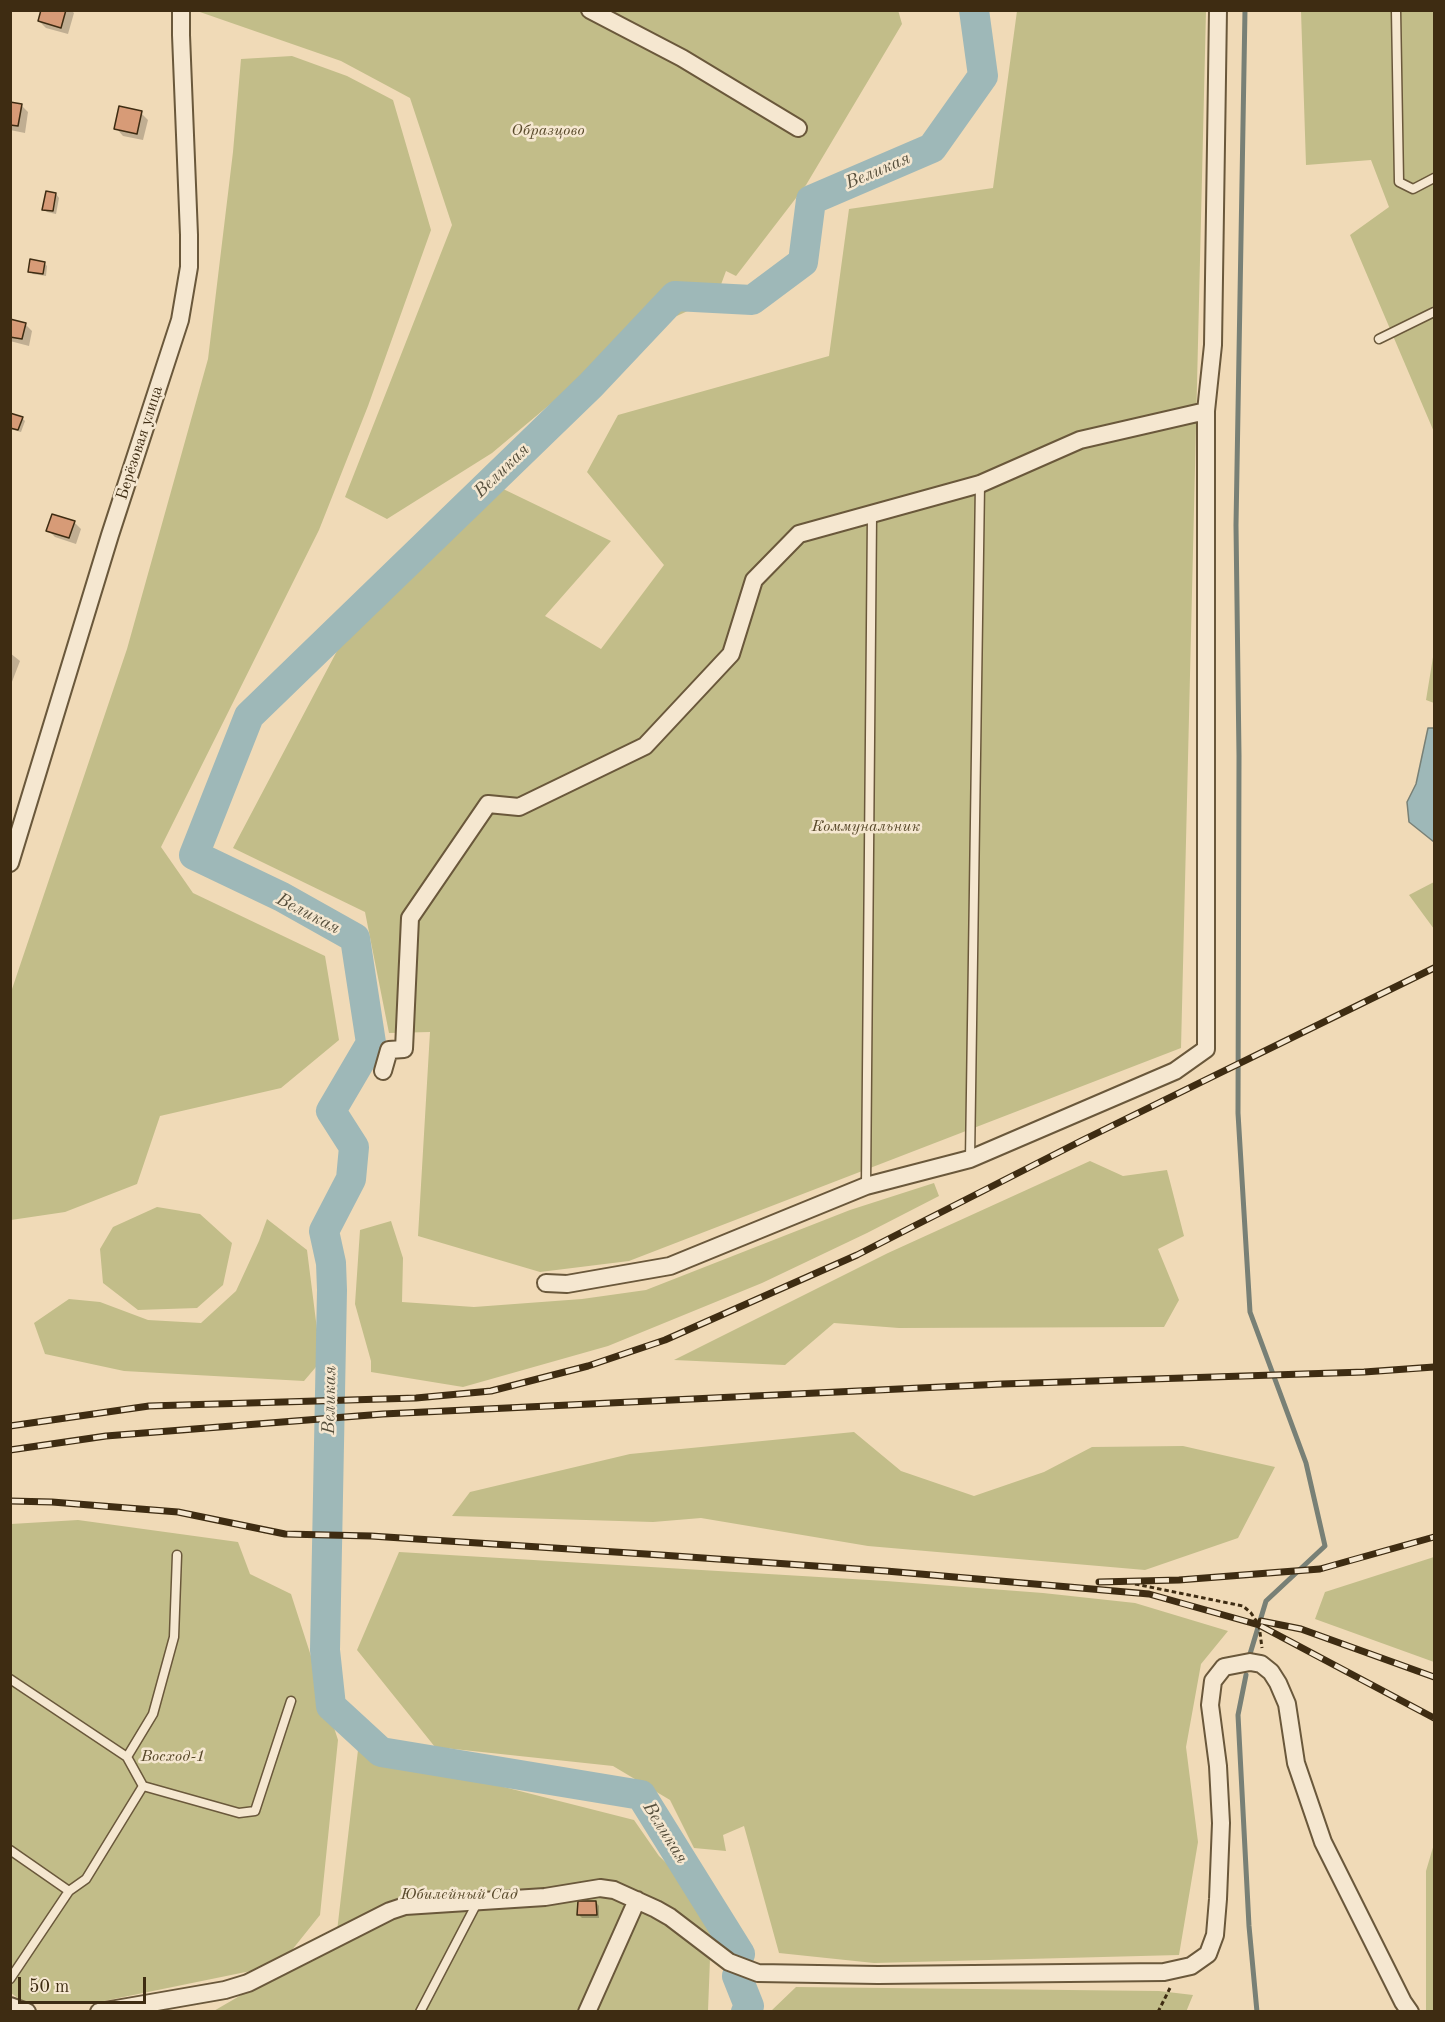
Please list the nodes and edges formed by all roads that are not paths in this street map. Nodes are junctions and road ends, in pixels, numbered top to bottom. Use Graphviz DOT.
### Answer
graph roads {
  1 [pos="181,10"];
  2 [pos="590,10"];
  3 [pos="1218,10"];
  4 [pos="1396,10"];
  5 [pos="798,128"];
  6 [pos="1434,178"];
  7 [pos="1434,312"];
  8 [pos="1379,339"];
  9 [pos="1206,411"];
  10 [pos="980,484"];
  11 [pos="872,515"];
  12 [pos="10,863"];
  13 [pos="383,1071"];
  14 [pos="970,1159"];
  15 [pos="866,1186"];
  16 [pos="546,1283"];
  17 [pos="177,1555"];
  18 [pos="10,1679"];
  19 [pos="291,1701"];
  20 [pos="128,1757"];
  21 [pos="143,1786"];
  22 [pos="10,1850"];
  23 [pos="69,1891"];
  24 [pos="637,1900"];
  25 [pos="478,1901"];
  26 [pos="10,1979"];
  27 [pos="10,2006"];
  28 [pos="27,2012"];
  29 [pos="99,2012"];
  30 [pos="420,2012"];
  31 [pos="587,2012"];
  32 [pos="1410,2012"];
  1 -- 12 [label="street, Берёзовая улица"];
  2 -- 5 [label="street"];
  3 -- 9 [label="street"];
  4 -- 6 [label="lane"];
  7 -- 8 [label="lane"];
  9 -- 10 [label="street"];
  9 -- 14 [label="street"];
  10 -- 11 [label="street"];
  10 -- 14 [label="lane"];
  11 -- 13 [label="street"];
  11 -- 15 [label="lane"];
  14 -- 15 [label="street"];
  15 -- 16 [label="street"];
  17 -- 20 [label="lane"];
  18 -- 20 [label="lane"];
  19 -- 21 [label="lane"];
  20 -- 21 [label="lane"];
  21 -- 23 [label="lane"];
  22 -- 23 [label="lane"];
  23 -- 26 [label="lane"];
  24 -- 25 [label="street"];
  24 -- 31 [label="street"];
  24 -- 32 [label="street"];
  25 -- 29 [label="street"];
  25 -- 30 [label="lane"];
  27 -- 28 [label="street"];
}
